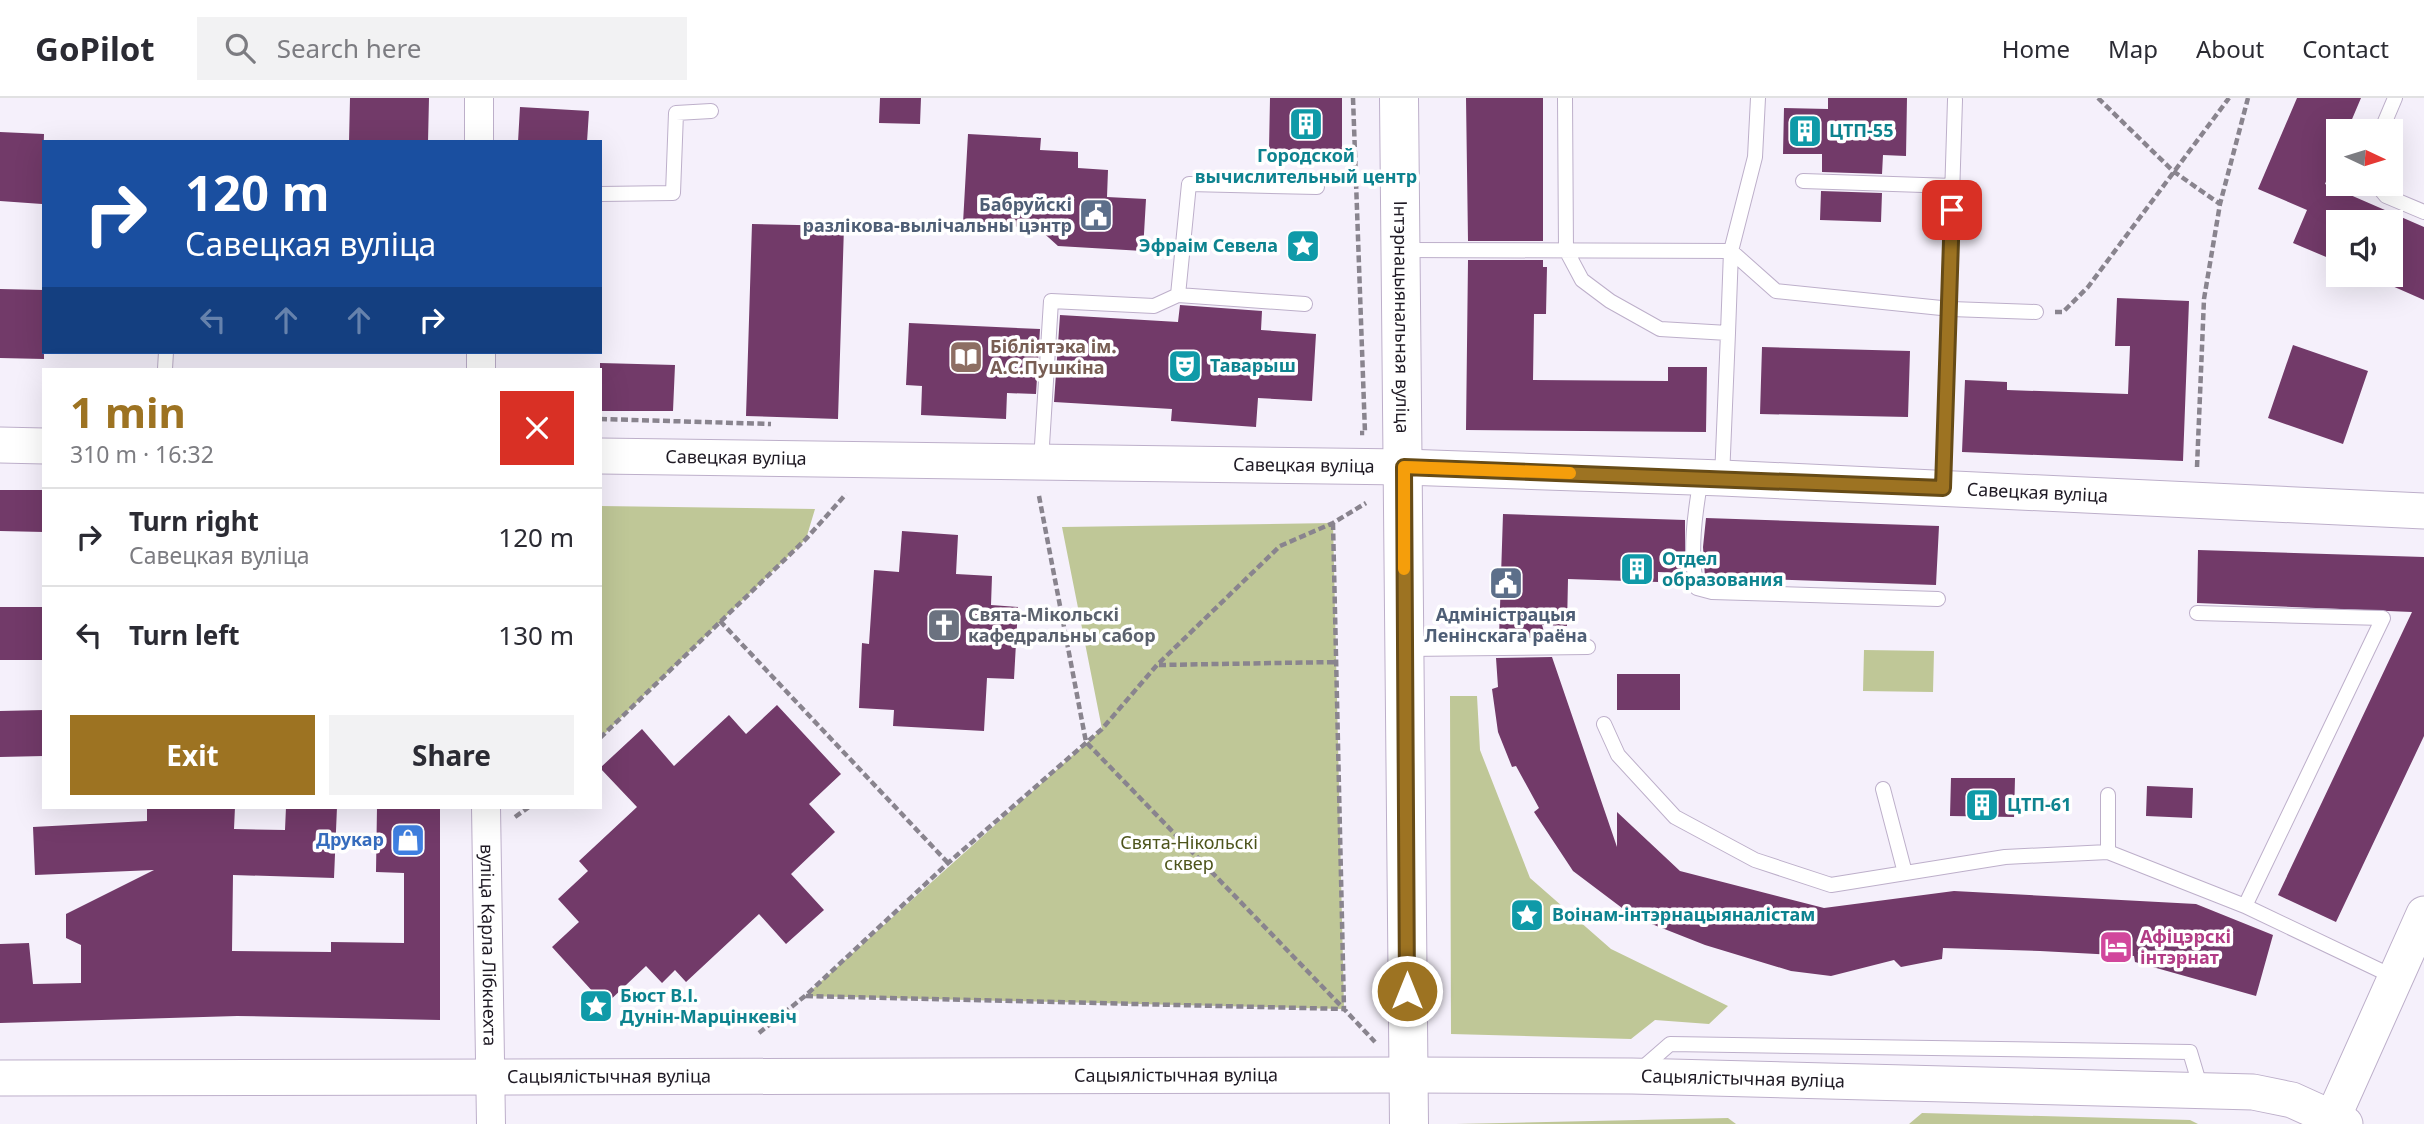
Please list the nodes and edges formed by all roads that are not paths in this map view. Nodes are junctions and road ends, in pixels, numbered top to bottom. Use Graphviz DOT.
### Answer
graph roads {
  1 [pos="479,98"];
  2 [pos="1399,98"];
  3 [pos="1565,98"];
  4 [pos="1758,98"];
  5 [pos="2395,98"];
  6 [pos="1955,100"];
  7 [pos="711,111"];
  8 [pos="2386,119"];
  9 [pos="479,140"];
  10 [pos="1803,181"];
  11 [pos="1953,186"];
  12 [pos="1317,187"];
  13 [pos="602,194"];
  14 [pos="2386,196"];
  15 [pos="2424,212"];
  16 [pos="1403,250"];
  17 [pos="1566,250"];
  18 [pos="1731,251"];
  19 [pos="1178,295"];
  20 [pos="1306,304"];
  21 [pos="1951,309"];
  22 [pos="2036,312"];
  23 [pos="1728,333"];
  24 [pos="0,445"];
  25 [pos="42,446"];
  26 [pos="602,456"];
  27 [pos="1404,467"];
  28 [pos="1712,478"];
  29 [pos="1040,479"];
  30 [pos="1943,488"];
  31 [pos="2424,510"];
  32 [pos="1938,599"];
  33 [pos="2197,613"];
  34 [pos="1588,647"];
  35 [pos="1405,649"];
  36 [pos="1604,724"];
  37 [pos="1883,789"];
  38 [pos="2108,795"];
  39 [pos="486,809"];
  40 [pos="2108,852"];
  41 [pos="1905,873"];
  42 [pos="2245,906"];
  43 [pos="2424,914"];
  44 [pos="2394,977"];
  45 [pos="1408,1074"];
  46 [pos="491,1077"];
  47 [pos="0,1078"];
  48 [pos="2336,1122"];
  49 [pos="491,1124"];
  50 [pos="1409,1124"];
  1 -- 9 [label="street"];
  2 -- 16 [label="main road, Інтэрнацыянальная вуліца"];
  3 -- 17 [label="lane"];
  4 -- 18 [label="lane"];
  5 -- 8 [label="lane"];
  6 -- 11 [label="lane"];
  7 -- 13 [label="lane"];
  10 -- 11 [label="lane"];
  11 -- 21 [label="lane"];
  12 -- 19 [label="lane"];
  14 -- 15 [label="lane"];
  16 -- 17 [label="lane"];
  16 -- 27 [label="main road, Інтэрнацыянальная вуліца"];
  17 -- 18 [label="lane"];
  17 -- 23 [label="lane"];
  18 -- 21 [label="lane"];
  18 -- 23 [label="lane"];
  19 -- 20 [label="lane"];
  19 -- 29 [label="lane"];
  21 -- 22 [label="lane"];
  21 -- 30 [label="lane"];
  23 -- 28 [label="lane"];
  24 -- 25 [label="street"];
  26 -- 29 [label="street, Савецкая вуліца"];
  27 -- 28 [label="street, Савецкая вуліца"];
  27 -- 29 [label="street, Савецкая вуліца"];
  27 -- 35 [label="main road, Інтэрнацыянальная вуліца"];
  28 -- 30 [label="street, Савецкая вуліца"];
  28 -- 32 [label="lane"];
  30 -- 31 [label="street, Савецкая вуліца"];
  33 -- 42 [label="lane"];
  34 -- 35 [label="lane"];
  35 -- 45 [label="main road, Інтэрнацыянальная вуліца"];
  36 -- 41 [label="lane"];
  37 -- 41 [label="lane"];
  38 -- 40 [label="lane"];
  39 -- 46 [label="street, вуліца Карла Лібкнехта"];
  40 -- 41 [label="lane"];
  40 -- 42 [label="lane"];
  42 -- 44 [label="lane"];
  43 -- 44 [label="street"];
  44 -- 48 [label="street"];
  45 -- 46 [label="street, Сацыялістычная вуліца"];
  45 -- 48 [label="street, Сацыялістычная вуліца"];
  45 -- 50 [label="main road, Інтэрнацыянальная вуліца"];
  46 -- 47 [label="street, Сацыялістычная вуліца"];
  46 -- 49 [label="street, вуліца Карла Лібкнехта"];
}
